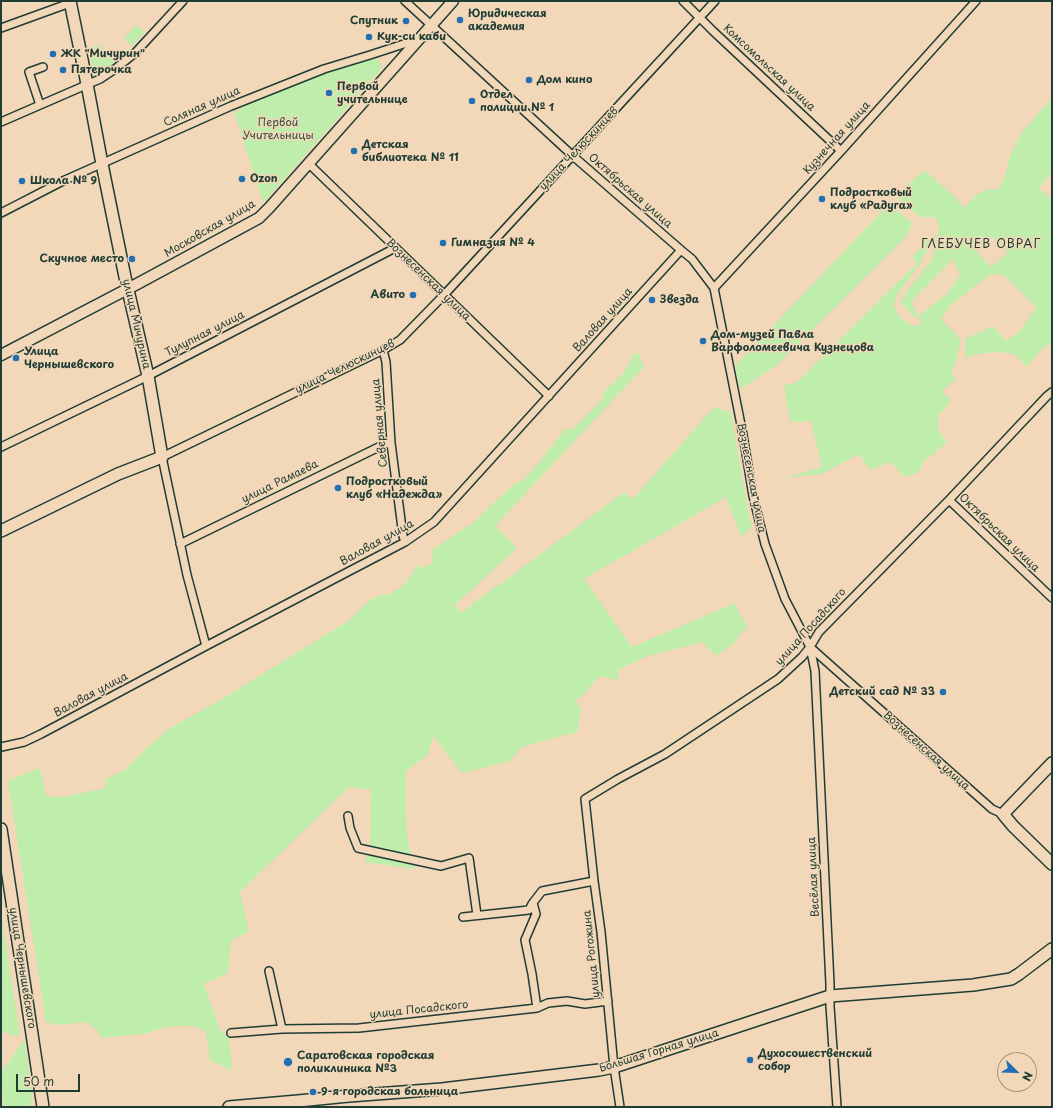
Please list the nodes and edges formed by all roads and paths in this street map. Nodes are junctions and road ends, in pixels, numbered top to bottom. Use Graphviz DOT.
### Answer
graph roads {
  1 [pos="183,1"];
  2 [pos="404,1"];
  3 [pos="453,1"];
  4 [pos="683,1"];
  5 [pos="715,1"];
  6 [pos="976,1"];
  7 [pos="70,2"];
  8 [pos="700,18"];
  9 [pos="431,25"];
  10 [pos="1,28"];
  11 [pos="419,39"];
  12 [pos="43,67"];
  13 [pos="87,84"];
  14 [pos="40,104"];
  15 [pos="1,122"];
  16 [pos="841,150"];
  17 [pos="573,156"];
  18 [pos="308,163"];
  19 [pos="102,164"];
  20 [pos="1,213"];
  21 [pos="396,248"];
  22 [pos="682,250"];
  23 [pos="714,288"];
  24 [pos="128,289"];
  25 [pos="444,295"];
  26 [pos="383,350"];
  27 [pos="1,355"];
  28 [pos="148,376"];
  29 [pos="1052,392"];
  30 [pos="549,396"];
  31 [pos="391,443"];
  32 [pos="1,447"];
  33 [pos="162,457"];
  34 [pos="949,500"];
  35 [pos="1,530"];
  36 [pos="406,542"];
  37 [pos="180,544"];
  38 [pos="1052,598"];
  39 [pos="206,646"];
  40 [pos="810,647"];
  41 [pos="1,747"];
  42 [pos="1052,763"];
  43 [pos="585,799"];
  44 [pos="1003,814"];
  45 [pos="348,816"];
  46 [pos="1,829"];
  47 [pos="1052,864"];
  48 [pos="594,881"];
  49 [pos="533,903"];
  50 [pos="477,915"];
  51 [pos="463,917"];
  52 [pos="1052,949"];
  53 [pos="270,971"];
  54 [pos="830,996"];
  55 [pos="608,1001"];
  56 [pos="537,1008"];
  57 [pos="282,1029"];
  58 [pos="231,1033"];
  59 [pos="614,1067"];
  60 [pos="43,1107"];
  61 [pos="229,1107"];
  62 [pos="620,1107"];
  63 [pos="838,1107"];
  1 -- 13 [label="street"];
  2 -- 9 [label="street, Октябрьская улица"];
  3 -- 9 [label="main road, Московская улица"];
  4 -- 8 [label="street, Комсомольская улица"];
  5 -- 8 [label="street, улица Челюскинцев"];
  6 -- 16 [label="street, Кузнечная улица"];
  7 -- 10 [label="street"];
  7 -- 13 [label="main road, улица Мичурина"];
  8 -- 16 [label="street, Комсомольская улица"];
  8 -- 17 [label="street, улица Челюскинцев"];
  9 -- 11 [label="main road, Московская улица"];
  9 -- 17 [label="street, Октябрьская улица"];
  11 -- 18 [label="main road, Московская улица"];
  11 -- 19 [label="street, Соляная улица"];
  12 -- 14 [label="street"];
  13 -- 14 [label="street"];
  13 -- 19 [label="main road, улица Мичурина"];
  14 -- 15 [label="street"];
  16 -- 23 [label="street, Кузнечная улица"];
  17 -- 22 [label="street, Октябрьская улица"];
  17 -- 25 [label="street, улица Челюскинцев"];
  18 -- 21 [label="street, Вознесенская улица"];
  18 -- 24 [label="main road, Московская улица"];
  19 -- 20 [label="street, Соляная улица"];
  19 -- 24 [label="main road, улица Мичурина"];
  21 -- 25 [label="street, Вознесенская улица"];
  21 -- 28 [label="street, Тулупная улица"];
  22 -- 23 [label="street, Октябрьская улица"];
  22 -- 30 [label="street, Валовая улица"];
  23 -- 40 [label="street, Вознесенская улица"];
  24 -- 27 [label="main road, Московская улица"];
  24 -- 28 [label="main road, улица Мичурина"];
  25 -- 26 [label="street, улица Челюскинцев"];
  25 -- 30 [label="street, Вознесенская улица"];
  26 -- 31 [label="street, Северная улица"];
  26 -- 33 [label="street, улица Челюскинцев"];
  28 -- 32 [label="street, Тулупная улица"];
  28 -- 33 [label="main road, улица Мичурина"];
  29 -- 34 [label="street, улица Посадского"];
  30 -- 36 [label="street, Валовая улица"];
  31 -- 36 [label="street, Северная улица"];
  31 -- 37 [label="street, улица Рамаева"];
  33 -- 35 [label="main road, улица Челюскинцев"];
  33 -- 37 [label="street, улица Мичурина"];
  34 -- 38 [label="street, Октябрьская улица"];
  34 -- 40 [label="street, улица Посадского"];
  36 -- 39 [label="street, Валовая улица"];
  37 -- 39 [label="street, улица Мичурина"];
  39 -- 41 [label="street, Валовая улица"];
  40 -- 43 [label="street, улица Посадского"];
  40 -- 44 [label="street, Вознесенская улица"];
  40 -- 54 [label="street, Весёлая улица"];
  42 -- 44 [label="main road"];
  43 -- 48 [label="street, улица Рогожина"];
  44 -- 47 [label="main road, Вознесенская улица"];
  45 -- 50 [label="street"];
  46 -- 60 [label="main road, улица Чернышевского"];
  48 -- 49 [label="street"];
  48 -- 55 [label="street, улица Рогожина"];
  49 -- 50 [label="street"];
  49 -- 56 [label="street"];
  50 -- 51 [label="street"];
  52 -- 54 [label="main road, Большая Горная улица"];
  53 -- 57 [label="street"];
  54 -- 59 [label="main road, Большая Горная улица"];
  54 -- 63 [label="street, Весёлая улица"];
  55 -- 56 [label="street, улица Посадского"];
  55 -- 59 [label="street, улица Рогожина"];
  56 -- 57 [label="street, улица Посадского"];
  57 -- 58 [label="street, улица Посадского"];
  59 -- 61 [label="main road, Большая Горная улица"];
  59 -- 62 [label="street, улица Рогожина"];
}
